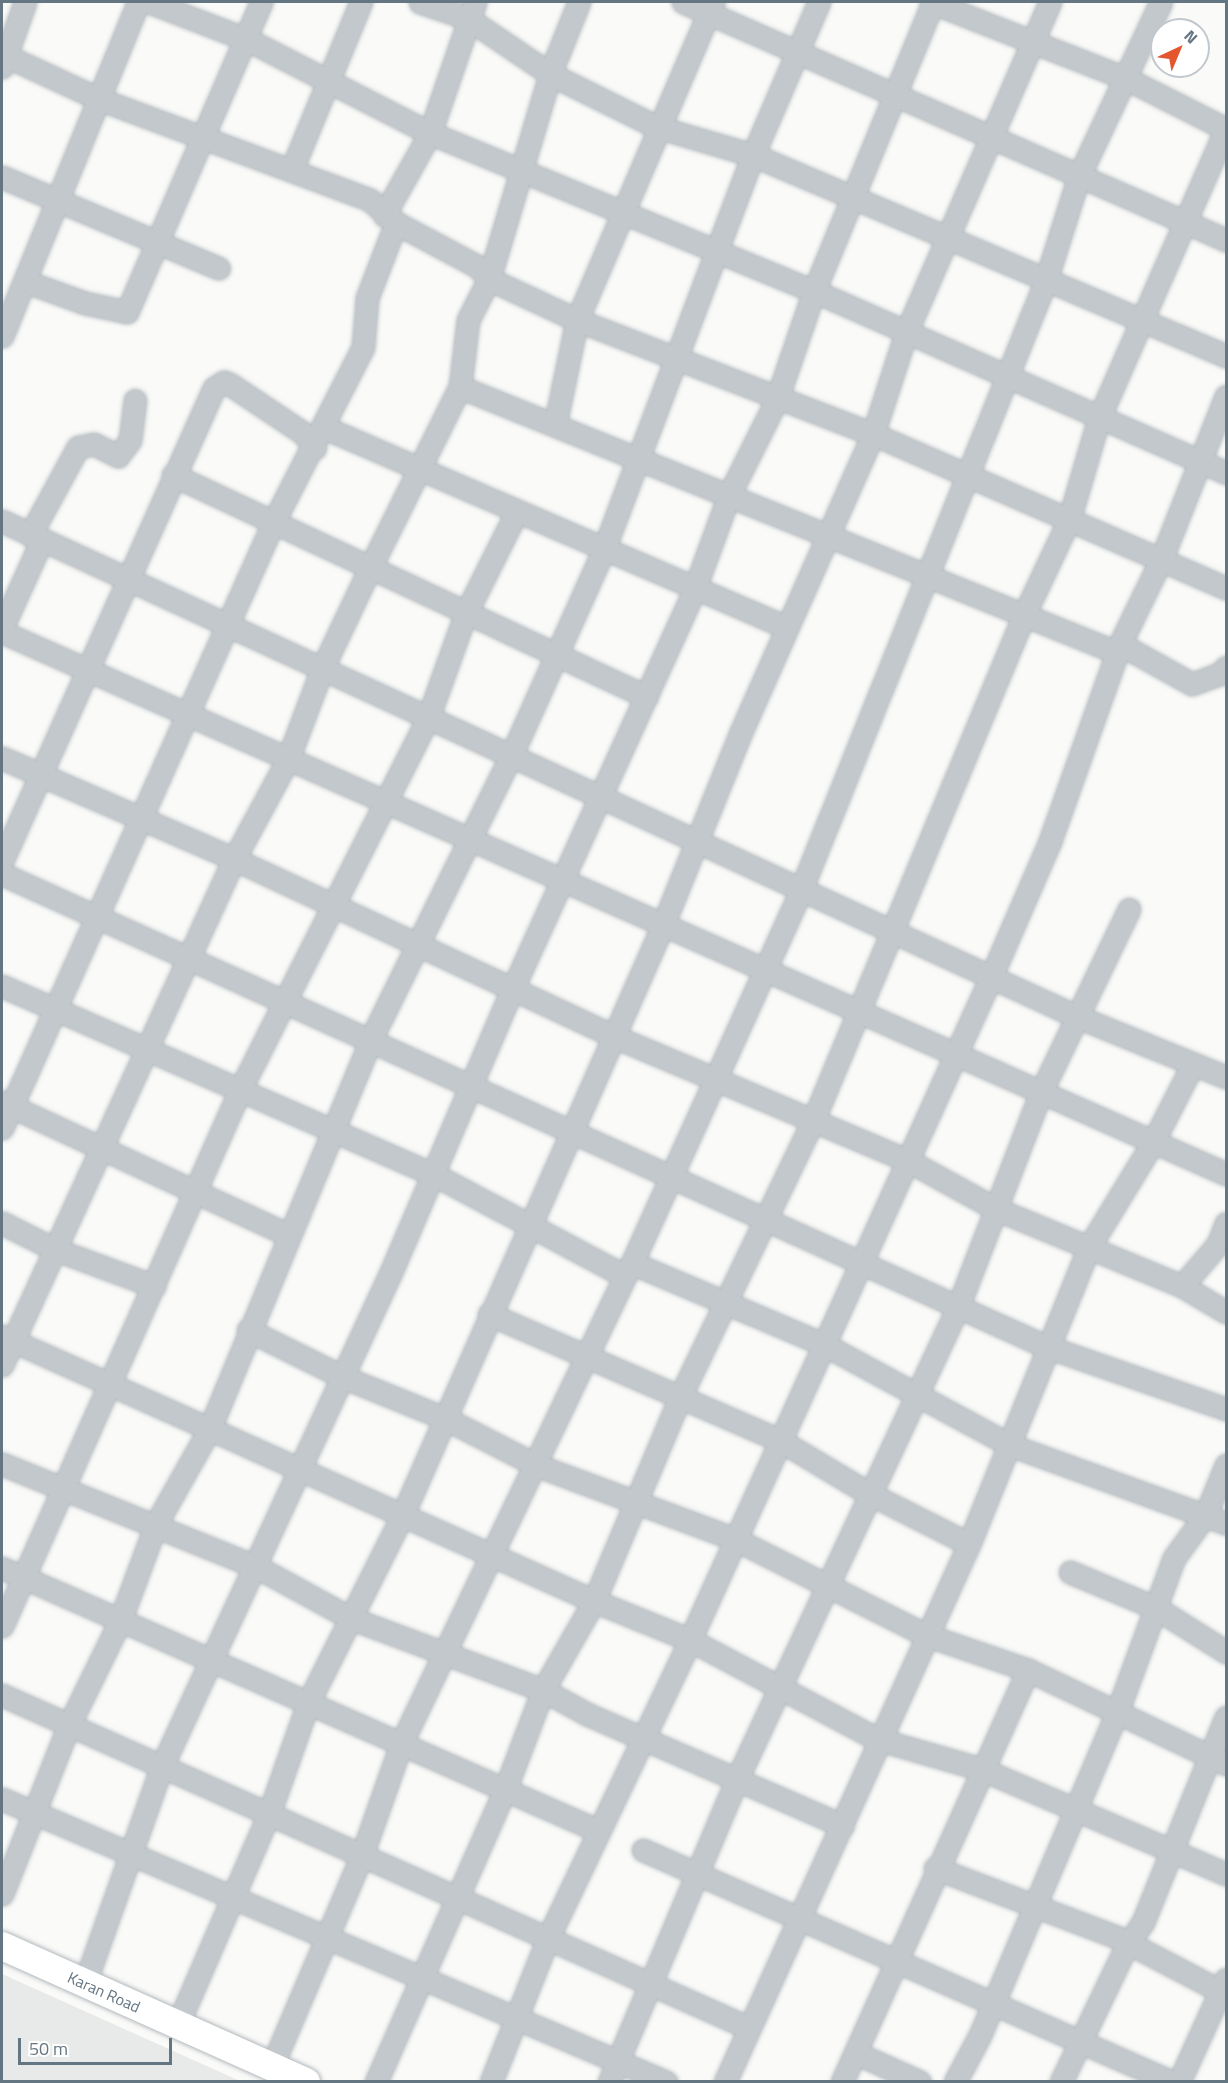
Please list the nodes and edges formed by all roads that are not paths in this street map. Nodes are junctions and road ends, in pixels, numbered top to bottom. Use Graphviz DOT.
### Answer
graph roads {
  1 [pos="25,2"];
  2 [pos="138,2"];
  3 [pos="149,2"];
  4 [pos="261,2"];
  5 [pos="361,2"];
  6 [pos="420,2"];
  7 [pos="579,2"];
  8 [pos="683,2"];
  9 [pos="819,2"];
  10 [pos="932,2"];
  11 [pos="1050,2"];
  12 [pos="1161,2"];
  13 [pos="711,7"];
  14 [pos="471,10"];
  15 [pos="246,39"];
  16 [pos="1035,40"];
  17 [pos="799,50"];
  18 [pos="3,59"];
  19 [pos="550,74"];
  20 [pos="1127,79"];
  21 [pos="328,84"];
  22 [pos="896,97"];
  23 [pos="99,99"];
  24 [pos="657,127"];
  25 [pos="1226,129"];
  26 [pos="430,133"];
  27 [pos="204,135"];
  28 [pos="994,138"];
  29 [pos="753,155"];
  30 [pos="292,169"];
  31 [pos="520,172"];
  32 [pos="1079,176"];
  33 [pos="2,177"];
  34 [pos="851,200"];
  35 [pos="58,201"];
  36 [pos="619,213"];
  37 [pos="390,219"];
  38 [pos="1185,224"];
  39 [pos="949,240"];
  40 [pos="1227,240"];
  41 [pos="157,242"];
  42 [pos="714,254"];
  43 [pos="219,268"];
  44 [pos="489,279"];
  45 [pos="1046,280"];
  46 [pos="16,288"];
  47 [pos="814,291"];
  48 [pos="577,320"];
  49 [pos="1143,320"];
  50 [pos="906,333"];
  51 [pos="2,336"];
  52 [pos="1227,356"];
  53 [pos="677,361"];
  54 [pos="1004,377"];
  55 [pos="460,387"];
  56 [pos="1227,396"];
  57 [pos="777,399"];
  58 [pos="135,400"];
  59 [pos="1099,418"];
  60 [pos="555,425"];
  61 [pos="323,427"];
  62 [pos="873,434"];
  63 [pos="315,448"];
  64 [pos="641,460"];
  65 [pos="1199,462"];
  66 [pos="418,468"];
  67 [pos="1227,473"];
  68 [pos="173,475"];
  69 [pos="969,475"];
  70 [pos="729,495"];
  71 [pos="517,511"];
  72 [pos="1069,520"];
  73 [pos="2,521"];
  74 [pos="274,521"];
  75 [pos="827,535"];
  76 [pos="36,537"];
  77 [pos="604,549"];
  78 [pos="1161,560"];
  79 [pos="369,570"];
  80 [pos="924,574"];
  81 [pos="127,579"];
  82 [pos="695,588"];
  83 [pos="1227,588"];
  84 [pos="465,615"];
  85 [pos="1024,615"];
  86 [pos="227,625"];
  87 [pos="786,627"];
  88 [pos="2,630"];
  89 [pos="1119,648"];
  90 [pos="554,653"];
  91 [pos="1227,667"];
  92 [pos="87,669"];
  93 [pos="322,669"];
  94 [pos="647,697"];
  95 [pos="188,714"];
  96 [pos="428,718"];
  97 [pos="511,756"];
  98 [pos="2,758"];
  99 [pos="288,759"];
  100 [pos="40,774"];
  101 [pos="603,799"];
  102 [pos="386,802"];
  103 [pos="141,817"];
  104 [pos="471,840"];
  105 [pos="698,842"];
  106 [pos="234,859"];
  107 [pos="2,861"];
  108 [pos="2,874"];
  109 [pos="564,881"];
  110 [pos="801,890"];
  111 [pos="335,906"];
  112 [pos="1129,909"];
  113 [pos="96,917"];
  114 [pos="663,925"];
  115 [pos="892,932"];
  116 [pos="415,947"];
  117 [pos="189,959"];
  118 [pos="762,969"];
  119 [pos="991,977"];
  120 [pos="2,986"];
  121 [pos="513,988"];
  122 [pos="285,1002"];
  123 [pos="55,1010"];
  124 [pos="860,1012"];
  125 [pos="1078,1017"];
  126 [pos="613,1036"];
  127 [pos="370,1041"];
  128 [pos="147,1053"];
  129 [pos="956,1055"];
  130 [pos="1193,1064"];
  131 [pos="1227,1077"];
  132 [pos="715,1078"];
  133 [pos="473,1087"];
  134 [pos="240,1090"];
  135 [pos="1041,1092"];
  136 [pos="6,1105"];
  137 [pos="813,1121"];
  138 [pos="2,1128"];
  139 [pos="572,1132"];
  140 [pos="335,1133"];
  141 [pos="1153,1142"];
  142 [pos="101,1147"];
  143 [pos="907,1160"];
  144 [pos="433,1174"];
  145 [pos="1227,1174"];
  146 [pos="672,1178"];
  147 [pos="196,1191"];
  148 [pos="996,1209"];
  149 [pos="764,1219"];
  150 [pos="2,1223"];
  151 [pos="1227,1223"];
  152 [pos="530,1228"];
  153 [pos="287,1234"];
  154 [pos="1089,1247"];
  155 [pos="54,1249"];
  156 [pos="860,1263"];
  157 [pos="628,1270"];
  158 [pos="154,1286"];
  159 [pos="1182,1287"];
  160 [pos="728,1303"];
  161 [pos="958,1307"];
  162 [pos="1227,1312"];
  163 [pos="489,1314"];
  164 [pos="249,1330"];
  165 [pos="6,1338"];
  166 [pos="822,1344"];
  167 [pos="1045,1346"];
  168 [pos="587,1361"];
  169 [pos="2,1365"];
  170 [pos="343,1377"];
  171 [pos="110,1382"];
  172 [pos="680,1397"];
  173 [pos="915,1398"];
  174 [pos="1227,1410"];
  175 [pos="444,1418"];
  176 [pos="210,1428"];
  177 [pos="781,1441"];
  178 [pos="1010,1445"];
  179 [pos="2,1464"];
  180 [pos="1227,1465"];
  181 [pos="536,1466"];
  182 [pos="301,1468"];
  183 [pos="62,1490"];
  184 [pos="868,1493"];
  185 [pos="633,1499"];
  186 [pos="404,1514"];
  187 [pos="1206,1514"];
  188 [pos="1227,1523"];
  189 [pos="156,1524"];
  190 [pos="735,1539"];
  191 [pos="969,1544"];
  192 [pos="493,1554"];
  193 [pos="257,1567"];
  194 [pos="2,1568"];
  195 [pos="1070,1572"];
  196 [pos="22,1578"];
  197 [pos="827,1584"];
  198 [pos="594,1601"];
  199 [pos="1156,1608"];
  200 [pos="350,1618"];
  201 [pos="120,1621"];
  202 [pos="2,1626"];
  203 [pos="926,1635"];
  204 [pos="690,1640"];
  205 [pos="443,1650"];
  206 [pos="1227,1652"];
  207 [pos="212,1661"];
  208 [pos="1028,1670"];
  209 [pos="543,1690"];
  210 [pos="779,1690"];
  211 [pos="2,1695"];
  212 [pos="308,1703"];
  213 [pos="1118,1710"];
  214 [pos="1227,1717"];
  215 [pos="69,1725"];
  216 [pos="643,1737"];
  217 [pos="878,1739"];
  218 [pos="401,1744"];
  219 [pos="1218,1761"];
  220 [pos="162,1766"];
  221 [pos="981,1769"];
  222 [pos="738,1777"];
  223 [pos="505,1790"];
  224 [pos="2,1799"];
  225 [pos="1076,1809"];
  226 [pos="32,1813"];
  227 [pos="269,1814"];
  228 [pos="843,1826"];
  229 [pos="599,1832"];
  230 [pos="643,1850"];
  231 [pos="1173,1852"];
  232 [pos="129,1854"];
  233 [pos="362,1855"];
  234 [pos="935,1868"];
  235 [pos="1227,1874"];
  236 [pos="700,1875"];
  237 [pos="2,1894"];
  238 [pos="232,1895"];
  239 [pos="455,1897"];
  240 [pos="1035,1907"];
  241 [pos="798,1918"];
  242 [pos="325,1933"];
  243 [pos="548,1938"];
  244 [pos="1127,1945"];
  245 [pos="2,1946"];
  246 [pos="894,1960"];
  247 [pos="423,1976"];
  248 [pos="85,1983"];
  249 [pos="648,1983"];
  250 [pos="1224,1988"];
  251 [pos="992,2003"];
  252 [pos="517,2019"];
  253 [pos="178,2024"];
  254 [pos="747,2027"];
  255 [pos="1078,2041"];
  256 [pos="856,2053"];
  257 [pos="618,2061"];
  258 [pos="272,2066"];
  259 [pos="306,2082"];
  260 [pos="376,2082"];
  261 [pos="491,2082"];
  262 [pos="609,2082"];
  263 [pos="666,2082"];
  264 [pos="724,2082"];
  265 [pos="842,2082"];
  266 [pos="920,2082"];
  267 [pos="956,2082"];
  268 [pos="1061,2082"];
  269 [pos="1172,2082"];
  270 [pos="1179,2082"];
  1 -- 18 [label="street"];
  2 -- 23 [label="street"];
  3 -- 15 [label="street"];
  4 -- 15 [label="street"];
  5 -- 21 [label="street"];
  6 -- 14 [label="street"];
  7 -- 19 [label="street"];
  8 -- 13 [label="street"];
  9 -- 17 [label="street"];
  10 -- 16 [label="street"];
  10 -- 22 [label="street"];
  11 -- 16 [label="street"];
  12 -- 20 [label="street"];
  13 -- 17 [label="street"];
  13 -- 24 [label="street"];
  14 -- 19 [label="street"];
  14 -- 26 [label="street"];
  15 -- 21 [label="street"];
  15 -- 27 [label="street"];
  16 -- 20 [label="street"];
  16 -- 28 [label="street"];
  17 -- 22 [label="street"];
  17 -- 29 [label="street"];
  18 -- 23 [label="street"];
  19 -- 24 [label="street"];
  19 -- 31 [label="street"];
  20 -- 25 [label="street"];
  20 -- 32 [label="street"];
  21 -- 26 [label="street"];
  21 -- 30 [label="street"];
  22 -- 28 [label="street"];
  22 -- 34 [label="street"];
  23 -- 27 [label="street"];
  23 -- 35 [label="street"];
  24 -- 29 [label="street"];
  24 -- 36 [label="street"];
  25 -- 38 [label="street"];
  26 -- 31 [label="street"];
  26 -- 37 [label="street"];
  27 -- 30 [label="street"];
  27 -- 41 [label="street"];
  28 -- 32 [label="street"];
  28 -- 39 [label="street"];
  29 -- 34 [label="street"];
  29 -- 42 [label="street"];
  30 -- 37 [label="street"];
  31 -- 36 [label="street"];
  31 -- 44 [label="street"];
  32 -- 38 [label="street"];
  32 -- 45 [label="street"];
  33 -- 35 [label="street"];
  34 -- 39 [label="street"];
  34 -- 47 [label="street"];
  35 -- 41 [label="street"];
  35 -- 46 [label="street"];
  36 -- 42 [label="street"];
  36 -- 48 [label="street"];
  37 -- 44 [label="street"];
  37 -- 61 [label="street"];
  38 -- 40 [label="street"];
  38 -- 49 [label="street"];
  39 -- 45 [label="street"];
  39 -- 50 [label="street"];
  41 -- 43 [label="street"];
  41 -- 46 [label="street"];
  42 -- 47 [label="street"];
  42 -- 53 [label="street"];
  44 -- 48 [label="street"];
  44 -- 55 [label="street"];
  45 -- 49 [label="street"];
  45 -- 54 [label="street"];
  46 -- 51 [label="street"];
  47 -- 50 [label="street"];
  47 -- 57 [label="street"];
  48 -- 53 [label="street"];
  48 -- 60 [label="street"];
  49 -- 52 [label="street"];
  49 -- 59 [label="street"];
  50 -- 54 [label="street"];
  50 -- 62 [label="street"];
  53 -- 57 [label="street"];
  53 -- 64 [label="street"];
  54 -- 59 [label="street"];
  54 -- 69 [label="street"];
  55 -- 60 [label="street"];
  55 -- 66 [label="street"];
  56 -- 65 [label="street"];
  57 -- 62 [label="street"];
  57 -- 70 [label="street"];
  58 -- 76 [label="street"];
  59 -- 65 [label="street"];
  59 -- 72 [label="street"];
  60 -- 64 [label="street"];
  61 -- 63 [label="street"];
  61 -- 66 [label="street"];
  62 -- 69 [label="street"];
  62 -- 75 [label="street"];
  63 -- 68 [label="street"];
  63 -- 74 [label="street"];
  64 -- 70 [label="street"];
  64 -- 77 [label="street"];
  65 -- 67 [label="street"];
  65 -- 78 [label="street"];
  66 -- 71 [label="street"];
  66 -- 79 [label="street"];
  68 -- 74 [label="street"];
  68 -- 81 [label="street"];
  69 -- 72 [label="street"];
  69 -- 80 [label="street"];
  70 -- 75 [label="street"];
  70 -- 82 [label="street"];
  71 -- 77 [label="street"];
  71 -- 84 [label="street"];
  72 -- 78 [label="street"];
  72 -- 85 [label="street"];
  73 -- 76 [label="street"];
  74 -- 79 [label="street"];
  74 -- 86 [label="street"];
  75 -- 80 [label="street"];
  75 -- 87 [label="street"];
  76 -- 81 [label="street"];
  76 -- 88 [label="street"];
  77 -- 82 [label="street"];
  77 -- 90 [label="street"];
  78 -- 83 [label="street"];
  78 -- 89 [label="street"];
  79 -- 84 [label="street"];
  79 -- 93 [label="street"];
  80 -- 85 [label="street"];
  80 -- 110 [label="street"];
  81 -- 86 [label="street"];
  81 -- 92 [label="street"];
  82 -- 87 [label="street"];
  82 -- 94 [label="street"];
  84 -- 90 [label="street"];
  84 -- 96 [label="street"];
  85 -- 89 [label="street"];
  85 -- 115 [label="street"];
  86 -- 93 [label="street"];
  86 -- 95 [label="street"];
  87 -- 105 [label="street"];
  88 -- 92 [label="street"];
  89 -- 91 [label="street"];
  89 -- 119 [label="street"];
  90 -- 94 [label="street"];
  90 -- 97 [label="street"];
  92 -- 95 [label="street"];
  92 -- 100 [label="street"];
  93 -- 96 [label="street"];
  93 -- 99 [label="street"];
  94 -- 101 [label="street"];
  95 -- 99 [label="street"];
  95 -- 103 [label="street"];
  96 -- 97 [label="street"];
  96 -- 102 [label="street"];
  97 -- 101 [label="street"];
  97 -- 104 [label="street"];
  98 -- 100 [label="street"];
  99 -- 102 [label="street"];
  99 -- 106 [label="street"];
  100 -- 103 [label="street"];
  100 -- 107 [label="street"];
  101 -- 105 [label="street"];
  101 -- 109 [label="street"];
  102 -- 104 [label="street"];
  102 -- 111 [label="street"];
  103 -- 106 [label="street"];
  103 -- 113 [label="street"];
  104 -- 109 [label="street"];
  104 -- 116 [label="street"];
  105 -- 110 [label="street"];
  105 -- 114 [label="street"];
  106 -- 111 [label="street"];
  106 -- 117 [label="street"];
  108 -- 113 [label="street"];
  109 -- 114 [label="street"];
  109 -- 121 [label="street"];
  110 -- 115 [label="street"];
  110 -- 118 [label="street"];
  111 -- 116 [label="street"];
  111 -- 122 [label="street"];
  112 -- 125 [label="street"];
  113 -- 117 [label="street"];
  113 -- 123 [label="street"];
  114 -- 118 [label="street"];
  114 -- 126 [label="street"];
  115 -- 119 [label="street"];
  115 -- 124 [label="street"];
  116 -- 121 [label="street"];
  116 -- 127 [label="street"];
  117 -- 122 [label="street"];
  117 -- 128 [label="street"];
  118 -- 124 [label="street"];
  118 -- 132 [label="street"];
  119 -- 125 [label="street"];
  119 -- 129 [label="street"];
  120 -- 123 [label="street"];
  121 -- 126 [label="street"];
  121 -- 133 [label="street"];
  122 -- 127 [label="street"];
  122 -- 134 [label="street"];
  123 -- 128 [label="street"];
  123 -- 136 [label="street"];
  124 -- 129 [label="street"];
  124 -- 137 [label="street"];
  125 -- 130 [label="street"];
  125 -- 135 [label="street"];
  126 -- 132 [label="street"];
  126 -- 139 [label="street"];
  127 -- 133 [label="street"];
  127 -- 140 [label="street"];
  128 -- 134 [label="street"];
  128 -- 142 [label="street"];
  129 -- 135 [label="street"];
  129 -- 143 [label="street"];
  130 -- 131 [label="street"];
  130 -- 141 [label="street"];
  132 -- 137 [label="street"];
  132 -- 146 [label="street"];
  133 -- 139 [label="street"];
  133 -- 144 [label="street"];
  134 -- 140 [label="street"];
  134 -- 147 [label="street"];
  135 -- 141 [label="street"];
  135 -- 148 [label="street"];
  136 -- 138 [label="street"];
  136 -- 142 [label="street"];
  137 -- 143 [label="street"];
  137 -- 149 [label="street"];
  139 -- 146 [label="street"];
  139 -- 152 [label="street"];
  140 -- 144 [label="street"];
  140 -- 153 [label="street"];
  141 -- 145 [label="street"];
  141 -- 154 [label="street"];
  142 -- 147 [label="street"];
  142 -- 155 [label="street"];
  143 -- 148 [label="street"];
  143 -- 156 [label="street"];
  144 -- 152 [label="street"];
  144 -- 170 [label="street"];
  146 -- 149 [label="street"];
  146 -- 157 [label="street"];
  147 -- 153 [label="street"];
  147 -- 158 [label="street"];
  148 -- 154 [label="street"];
  148 -- 161 [label="street"];
  149 -- 156 [label="street"];
  149 -- 160 [label="street"];
  150 -- 155 [label="street"];
  151 -- 159 [label="street"];
  152 -- 157 [label="street"];
  152 -- 163 [label="street"];
  153 -- 164 [label="street"];
  154 -- 159 [label="street"];
  154 -- 167 [label="street"];
  155 -- 158 [label="street"];
  155 -- 165 [label="street"];
  156 -- 161 [label="street"];
  156 -- 166 [label="street"];
  157 -- 160 [label="street"];
  157 -- 168 [label="street"];
  158 -- 171 [label="street"];
  159 -- 162 [label="street"];
  160 -- 166 [label="street"];
  160 -- 172 [label="street"];
  161 -- 167 [label="street"];
  161 -- 173 [label="street"];
  163 -- 168 [label="street"];
  163 -- 175 [label="street"];
  164 -- 170 [label="street"];
  164 -- 176 [label="street"];
  165 -- 169 [label="street"];
  165 -- 171 [label="street"];
  166 -- 173 [label="street"];
  166 -- 177 [label="street"];
  167 -- 174 [label="street"];
  167 -- 178 [label="street"];
  168 -- 172 [label="street"];
  168 -- 181 [label="street"];
  170 -- 175 [label="street"];
  170 -- 182 [label="street"];
  171 -- 176 [label="street"];
  171 -- 183 [label="street"];
  172 -- 177 [label="street"];
  172 -- 185 [label="street"];
  173 -- 178 [label="street"];
  173 -- 184 [label="street"];
  175 -- 181 [label="street"];
  175 -- 186 [label="street"];
  176 -- 182 [label="street"];
  176 -- 189 [label="street"];
  177 -- 184 [label="street"];
  177 -- 190 [label="street"];
  178 -- 187 [label="street"];
  178 -- 191 [label="street"];
  179 -- 183 [label="street"];
  180 -- 187 [label="street"];
  181 -- 185 [label="street"];
  181 -- 192 [label="street"];
  182 -- 186 [label="street"];
  182 -- 193 [label="street"];
  183 -- 189 [label="street"];
  183 -- 196 [label="street"];
  184 -- 191 [label="street"];
  184 -- 197 [label="street"];
  185 -- 190 [label="street"];
  185 -- 198 [label="street"];
  186 -- 192 [label="street"];
  186 -- 200 [label="street"];
  187 -- 188 [label="street"];
  187 -- 199 [label="street"];
  189 -- 193 [label="street"];
  189 -- 201 [label="street"];
  190 -- 197 [label="street"];
  190 -- 204 [label="street"];
  191 -- 203 [label="street"];
  192 -- 198 [label="street"];
  192 -- 205 [label="street"];
  193 -- 200 [label="street"];
  193 -- 207 [label="street"];
  194 -- 196 [label="street"];
  195 -- 199 [label="street"];
  196 -- 201 [label="street"];
  196 -- 202 [label="street"];
  197 -- 203 [label="street"];
  197 -- 210 [label="street"];
  198 -- 204 [label="street"];
  198 -- 209 [label="street"];
  199 -- 206 [label="street"];
  199 -- 213 [label="street"];
  200 -- 205 [label="street"];
  200 -- 212 [label="street"];
  201 -- 207 [label="street"];
  201 -- 215 [label="street"];
  203 -- 208 [label="street"];
  203 -- 217 [label="street"];
  204 -- 210 [label="street"];
  204 -- 216 [label="street"];
  205 -- 209 [label="street"];
  205 -- 218 [label="street"];
  207 -- 212 [label="street"];
  207 -- 220 [label="street"];
  208 -- 213 [label="street"];
  208 -- 221 [label="street"];
  209 -- 216 [label="street"];
  209 -- 223 [label="street"];
  210 -- 217 [label="street"];
  210 -- 222 [label="street"];
  211 -- 215 [label="street"];
  212 -- 218 [label="street"];
  212 -- 227 [label="street"];
  213 -- 219 [label="street"];
  213 -- 225 [label="street"];
  214 -- 219 [label="street"];
  215 -- 220 [label="street"];
  215 -- 226 [label="street"];
  216 -- 222 [label="street"];
  216 -- 229 [label="street"];
  217 -- 221 [label="street"];
  217 -- 228 [label="street"];
  218 -- 223 [label="street"];
  218 -- 233 [label="street"];
  219 -- 231 [label="street"];
  220 -- 227 [label="street"];
  220 -- 232 [label="street"];
  221 -- 225 [label="street"];
  221 -- 234 [label="street"];
  222 -- 228 [label="street"];
  222 -- 236 [label="street"];
  223 -- 229 [label="street"];
  223 -- 239 [label="street"];
  224 -- 226 [label="street"];
  225 -- 231 [label="street"];
  225 -- 240 [label="street"];
  226 -- 232 [label="street"];
  226 -- 237 [label="street"];
  227 -- 233 [label="street"];
  227 -- 238 [label="street"];
  228 -- 241 [label="street"];
  229 -- 243 [label="street"];
  230 -- 236 [label="street"];
  231 -- 235 [label="street"];
  231 -- 244 [label="street"];
  232 -- 238 [label="street"];
  232 -- 248 [label="street"];
  233 -- 239 [label="street"];
  233 -- 242 [label="street"];
  234 -- 240 [label="street"];
  234 -- 246 [label="street"];
  236 -- 241 [label="street"];
  236 -- 249 [label="street"];
  238 -- 242 [label="street"];
  238 -- 253 [label="street"];
  239 -- 243 [label="street"];
  239 -- 247 [label="street"];
  240 -- 244 [label="street"];
  240 -- 251 [label="street"];
  241 -- 246 [label="street"];
  241 -- 254 [label="street"];
  242 -- 247 [label="street"];
  242 -- 258 [label="street"];
  243 -- 249 [label="street"];
  243 -- 252 [label="street"];
  244 -- 250 [label="street"];
  244 -- 255 [label="street"];
  245 -- 248 [label="street, Karan Road"];
  246 -- 251 [label="street"];
  246 -- 256 [label="street"];
  247 -- 252 [label="street"];
  247 -- 260 [label="street"];
  248 -- 253 [label="street, Karan Road"];
  249 -- 254 [label="street"];
  249 -- 257 [label="street"];
  250 -- 270 [label="street"];
  251 -- 255 [label="street"];
  251 -- 267 [label="street"];
  252 -- 257 [label="street"];
  252 -- 261 [label="street"];
  253 -- 258 [label="street, Karan Road"];
  254 -- 264 [label="street"];
  255 -- 268 [label="street"];
  255 -- 269 [label="street"];
  256 -- 265 [label="street"];
  256 -- 266 [label="street"];
  257 -- 262 [label="street"];
  257 -- 263 [label="street"];
  258 -- 259 [label="street, Karan Road"];
}
